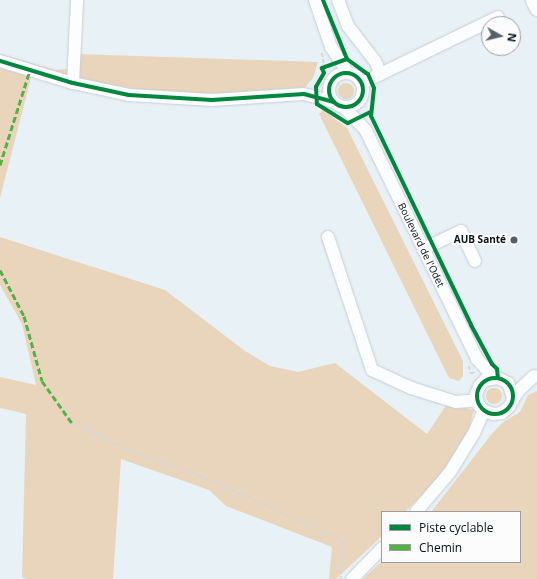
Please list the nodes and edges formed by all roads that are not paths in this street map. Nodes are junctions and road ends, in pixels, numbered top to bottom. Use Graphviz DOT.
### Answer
graph roads {
  1 [pos="77,0"];
  2 [pos="315,0"];
  3 [pos="338,0"];
  4 [pos="533,0"];
  5 [pos="537,8"];
  6 [pos="481,25"];
  7 [pos="331,47"];
  8 [pos="0,61"];
  9 [pos="348,73"];
  10 [pos="381,74"];
  11 [pos="330,76"];
  12 [pos="73,83"];
  13 [pos="362,83"];
  14 [pos="304,94"];
  15 [pos="360,100"];
  16 [pos="339,105"];
  17 [pos="366,131"];
  18 [pos="328,237"];
  19 [pos="423,249"];
  20 [pos="475,261"];
  21 [pos="477,360"];
  22 [pos="536,375"];
  23 [pos="498,378"];
  24 [pos="478,387"];
  25 [pos="513,398"];
  26 [pos="477,400"];
  27 [pos="484,411"];
  28 [pos="417,511"];
  29 [pos="381,549"];
  30 [pos="352,579"];
  1 -- 12 [label="street"];
  2 -- 7 [label="street, Boulevard de l'Odet"];
  3 -- 10 [label="street"];
  4 -- 5 [label="main road"];
  6 -- 10 [label="street"];
  7 -- 9 [label="street, Boulevard de l'Odet"];
  7 -- 11 [label="street, Boulevard de l'Odet"];
  8 -- 12 [label="street"];
  9 -- 11 [label="street"];
  9 -- 13 [label="street, Boulevard de l'Odet"];
  10 -- 13 [label="street"];
  11 -- 14 [label="street"];
  11 -- 16 [label="street, Boulevard de l'Odet"];
  12 -- 14 [label="street"];
  13 -- 15 [label="street, Boulevard de l'Odet"];
  14 -- 16 [label="street"];
  15 -- 16 [label="street"];
  15 -- 17 [label="street, Boulevard de l'Odet"];
  16 -- 17 [label="street, Boulevard de l'Odet"];
  17 -- 19 [label="street, Boulevard de l'Odet"];
  18 -- 26 [label="street"];
  19 -- 20 [label="street"];
  19 -- 21 [label="street, Boulevard de l'Odet"];
  21 -- 23 [label="street, Boulevard de l'Odet"];
  21 -- 24 [label="street, Boulevard de l'Odet"];
  22 -- 23 [label="street"];
  22 -- 25 [label="street"];
  23 -- 24 [label="street"];
  23 -- 25 [label="street"];
  24 -- 26 [label="street"];
  25 -- 27 [label="street"];
  26 -- 27 [label="street"];
  27 -- 28 [label="street"];
  29 -- 30 [label="street"];
}
